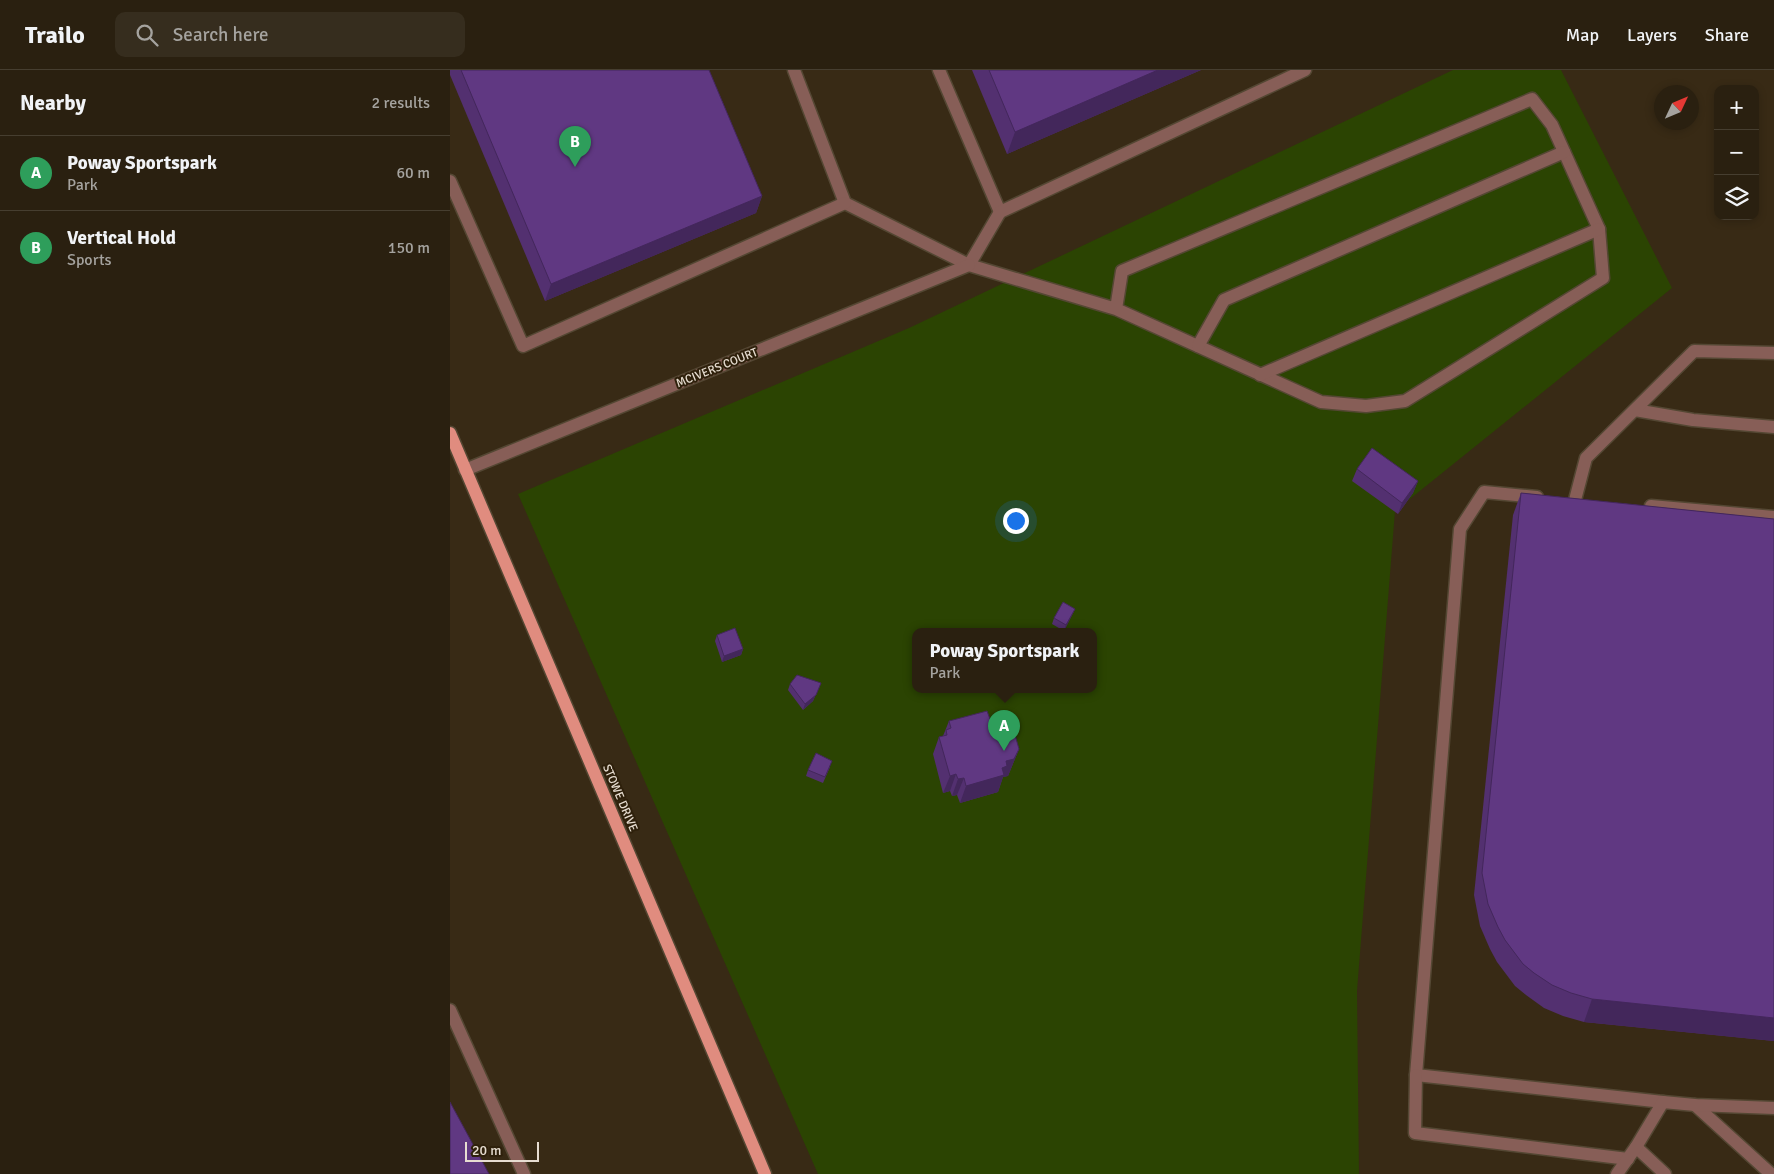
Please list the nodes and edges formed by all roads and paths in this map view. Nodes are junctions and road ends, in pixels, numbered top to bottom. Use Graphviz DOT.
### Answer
graph roads {
  1 [pos="794,70"];
  2 [pos="939,70"];
  3 [pos="1305,70"];
  4 [pos="1564,152"];
  5 [pos="450,181"];
  6 [pos="845,203"];
  7 [pos="1000,212"];
  8 [pos="1599,229"];
  9 [pos="969,265"];
  10 [pos="1116,309"];
  11 [pos="1198,346"];
  12 [pos="1774,352"];
  13 [pos="1260,375"];
  14 [pos="1635,410"];
  15 [pos="1774,427"];
  16 [pos="450,433"];
  17 [pos="465,470"];
  18 [pos="1548,498"];
  19 [pos="1576,500"];
  20 [pos="1635,505"];
  21 [pos="1774,517"];
  22 [pos="450,1010"];
  23 [pos="1416,1074"];
  24 [pos="1663,1102"];
  25 [pos="1695,1105"];
  26 [pos="1774,1108"];
  27 [pos="1636,1147"];
  28 [pos="1628,1159"];
  29 [pos="524,1174"];
  30 [pos="765,1174"];
  31 [pos="1617,1174"];
  32 [pos="1666,1174"];
  33 [pos="1771,1174"];
  1 -- 6 [label="street"];
  2 -- 7 [label="street"];
  3 -- 7 [label="street"];
  4 -- 8 [label="street"];
  4 -- 10 [label="street"];
  4 -- 11 [label="street"];
  5 -- 6 [label="street"];
  6 -- 9 [label="street"];
  7 -- 9 [label="street"];
  8 -- 13 [label="street"];
  8 -- 13 [label="street"];
  9 -- 10 [label="street"];
  9 -- 17 [label="street, MCIVERS COURT"];
  10 -- 11 [label="street"];
  11 -- 13 [label="street"];
  12 -- 14 [label="street"];
  14 -- 15 [label="street"];
  14 -- 19 [label="street"];
  16 -- 17 [label="main road, STOWE DRIVE"];
  17 -- 30 [label="main road, STOWE DRIVE"];
  18 -- 23 [label="street"];
  20 -- 21 [label="street"];
  22 -- 29 [label="street"];
  23 -- 24 [label="street"];
  23 -- 28 [label="street"];
  24 -- 25 [label="street"];
  24 -- 27 [label="street"];
  25 -- 26 [label="street"];
  25 -- 33 [label="street"];
  27 -- 28 [label="street"];
  27 -- 32 [label="street"];
  28 -- 31 [label="street"];
}
